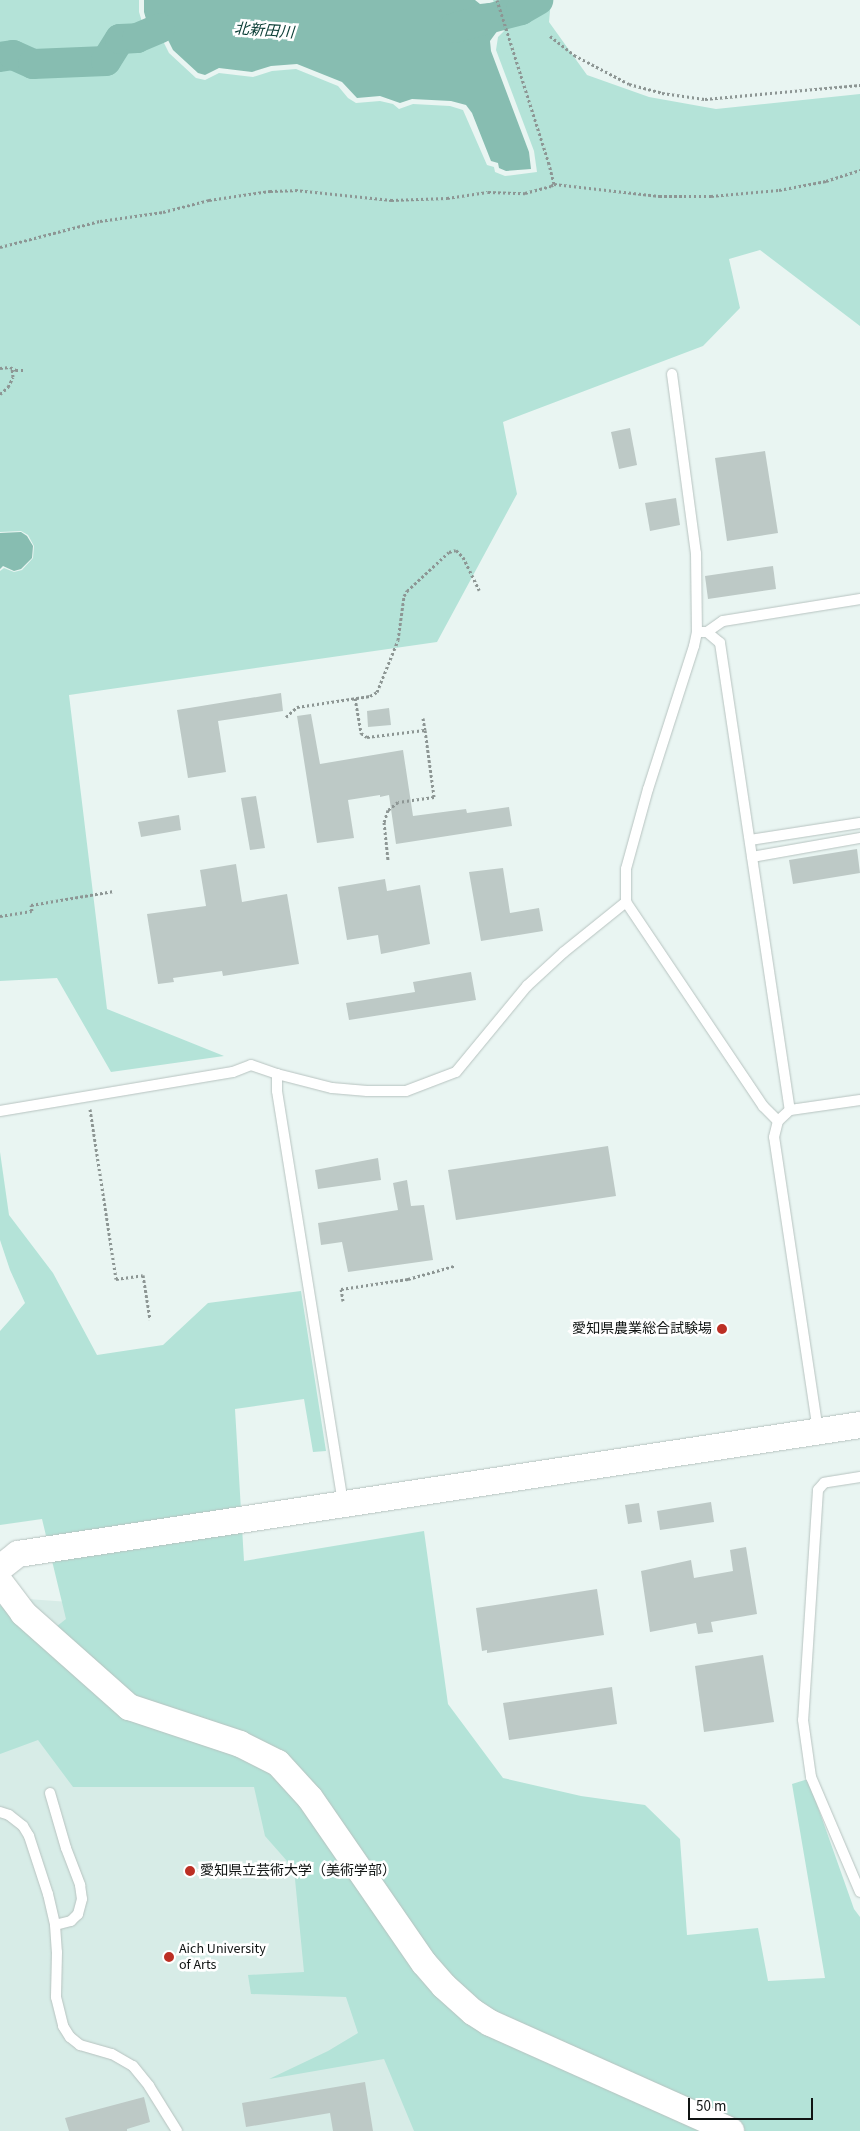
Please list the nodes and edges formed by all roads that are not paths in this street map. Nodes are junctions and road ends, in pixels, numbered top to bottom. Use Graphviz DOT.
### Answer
graph roads {
  1 [pos="672,374"];
  2 [pos="860,599"];
  3 [pos="702,632"];
  4 [pos="860,823"];
  5 [pos="860,838"];
  6 [pos="750,840"];
  7 [pos="752,857"];
  8 [pos="626,902"];
  9 [pos="277,1074"];
  10 [pos="860,1100"];
  11 [pos="0,1110"];
  12 [pos="790,1110"];
  13 [pos="778,1121"];
  14 [pos="860,1425"];
  15 [pos="818,1431"];
  16 [pos="860,1477"];
  17 [pos="343,1505"];
  18 [pos="0,1568"];
  19 [pos="0,1582"];
  20 [pos="50,1793"];
  21 [pos="0,1812"];
  22 [pos="860,1892"];
  23 [pos="55,1925"];
  24 [pos="177,2131"];
  25 [pos="731,2131"];
  1 -- 3 [label="lane"];
  2 -- 3 [label="lane"];
  3 -- 6 [label="lane"];
  3 -- 8 [label="lane"];
  4 -- 6 [label="lane"];
  5 -- 7 [label="lane"];
  6 -- 7 [label="lane"];
  7 -- 12 [label="lane"];
  8 -- 9 [label="lane"];
  8 -- 13 [label="lane"];
  9 -- 11 [label="lane"];
  9 -- 17 [label="lane"];
  10 -- 12 [label="lane"];
  12 -- 13 [label="lane"];
  13 -- 15 [label="lane"];
  14 -- 15 [label="street"];
  15 -- 17 [label="street"];
  16 -- 22 [label="lane"];
  17 -- 18 [label="street"];
  19 -- 25 [label="street"];
  20 -- 23 [label="lane"];
  21 -- 23 [label="lane"];
  23 -- 24 [label="lane"];
}
